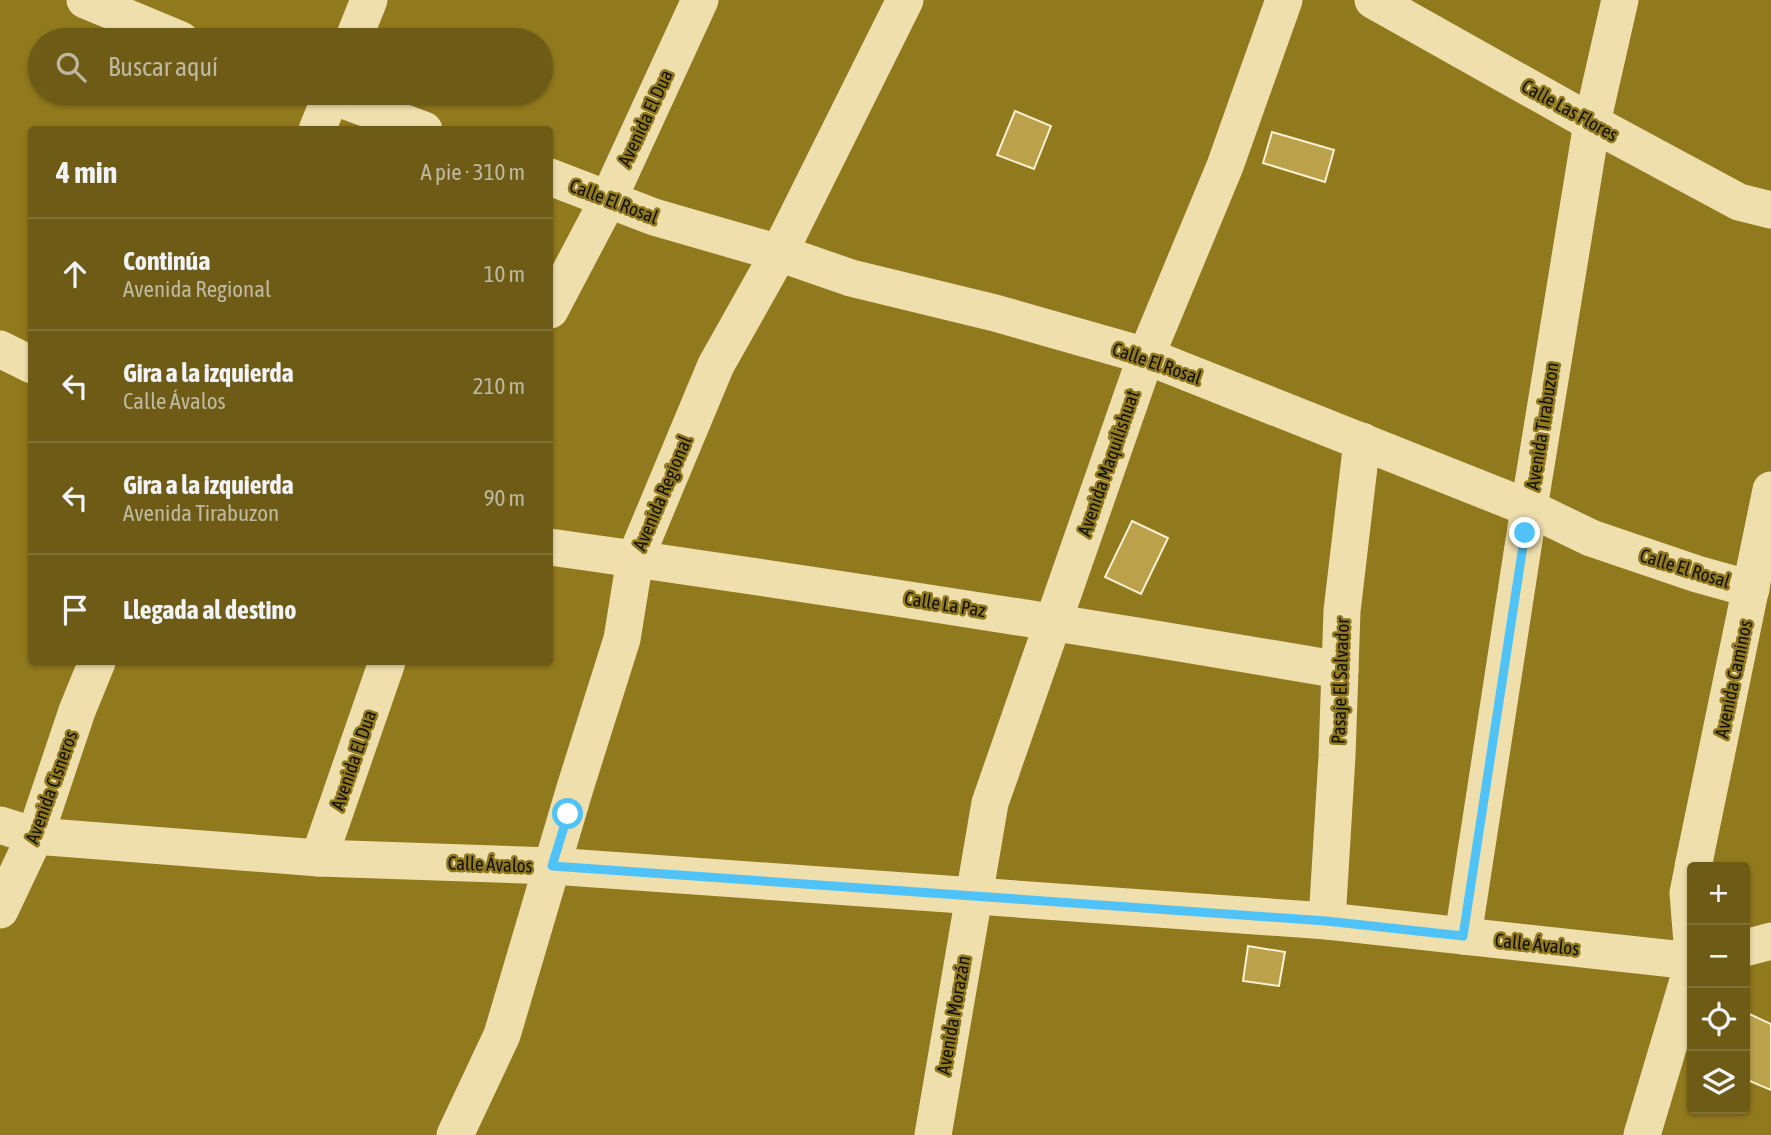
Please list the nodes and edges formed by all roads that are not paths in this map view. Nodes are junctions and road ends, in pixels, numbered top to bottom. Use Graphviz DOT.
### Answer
graph roads {
  1 [pos="85,0"];
  2 [pos="369,0"];
  3 [pos="700,0"];
  4 [pos="905,0"];
  5 [pos="1284,0"];
  6 [pos="1373,0"];
  7 [pos="1620,0"];
  8 [pos="152,28"];
  9 [pos="358,28"];
  10 [pos="325,105"];
  11 [pos="360,105"];
  12 [pos="1592,123"];
  13 [pos="318,126"];
  14 [pos="414,126"];
  15 [pos="553,178"];
  16 [pos="608,200"];
  17 [pos="1771,210"];
  18 [pos="779,253"];
  19 [pos="553,304"];
  20 [pos="0,349"];
  21 [pos="1146,356"];
  22 [pos="28,363"];
  23 [pos="1362,441"];
  24 [pos="1771,491"];
  25 [pos="1529,508"];
  26 [pos="553,547"];
  27 [pos="635,559"];
  28 [pos="1751,589"];
  29 [pos="1052,621"];
  30 [pos="96,665"];
  31 [pos="386,665"];
  32 [pos="1340,670"];
  33 [pos="0,825"];
  34 [pos="35,836"];
  35 [pos="319,858"];
  36 [pos="1694,862"];
  37 [pos="552,866"];
  38 [pos="973,896"];
  39 [pos="0,910"];
  40 [pos="1326,921"];
  41 [pos="1463,936"];
  42 [pos="1771,941"];
  43 [pos="1750,947"];
  44 [pos="1687,960"];
  45 [pos="1687,984"];
  46 [pos="455,1135"];
  47 [pos="933,1135"];
  48 [pos="1642,1135"];
  1 -- 8 [label="street"];
  2 -- 9 [label="street"];
  3 -- 16 [label="street, Avenida El Dua"];
  4 -- 18 [label="street, Avenida Regional"];
  5 -- 21 [label="street, Avenida Maquilishuat"];
  6 -- 12 [label="street, Calle Las Flores"];
  7 -- 12 [label="street, Avenida Tirabuzon"];
  10 -- 13 [label="street"];
  11 -- 14 [label="street"];
  12 -- 17 [label="street, Calle Las Flores"];
  12 -- 25 [label="street, Avenida Tirabuzon"];
  15 -- 16 [label="street, Calle El Rosal"];
  16 -- 18 [label="street, Calle El Rosal"];
  16 -- 19 [label="street, Avenida El Dua"];
  18 -- 21 [label="street, Calle El Rosal"];
  18 -- 27 [label="street, Avenida Regional"];
  20 -- 22 [label="street"];
  21 -- 23 [label="street, Calle El Rosal"];
  21 -- 29 [label="street, Avenida Maquilishuat"];
  23 -- 25 [label="street, Calle El Rosal"];
  23 -- 32 [label="street, Pasaje El Salvador"];
  24 -- 28 [label="street, Avenida Caminos"];
  25 -- 28 [label="street, Calle El Rosal"];
  25 -- 41 [label="street, Avenida Tirabuzon"];
  26 -- 27 [label="street, Calle La Paz"];
  27 -- 29 [label="street, Calle La Paz"];
  27 -- 37 [label="street, Avenida Regional"];
  28 -- 36 [label="street, Avenida Caminos"];
  29 -- 32 [label="street, Calle La Paz"];
  29 -- 38 [label="street, Avenida Maquilishuat"];
  30 -- 34 [label="street, Avenida Cisneros"];
  31 -- 35 [label="street, Avenida El Dua"];
  32 -- 40 [label="street, Pasaje El Salvador"];
  33 -- 34 [label="street, Calle Ávalos"];
  34 -- 35 [label="street, Calle Ávalos"];
  34 -- 39 [label="street, Avenida Cisneros"];
  35 -- 37 [label="street, Calle Ávalos"];
  37 -- 38 [label="street, Calle Ávalos"];
  37 -- 46 [label="street, Avenida Regional"];
  38 -- 40 [label="street, Calle Ávalos"];
  38 -- 47 [label="street, Avenida Morazán"];
  40 -- 41 [label="street, Calle Ávalos"];
  41 -- 44 [label="street, Calle Ávalos"];
  42 -- 43 [label="street"];
  45 -- 48 [label="street"];
}
